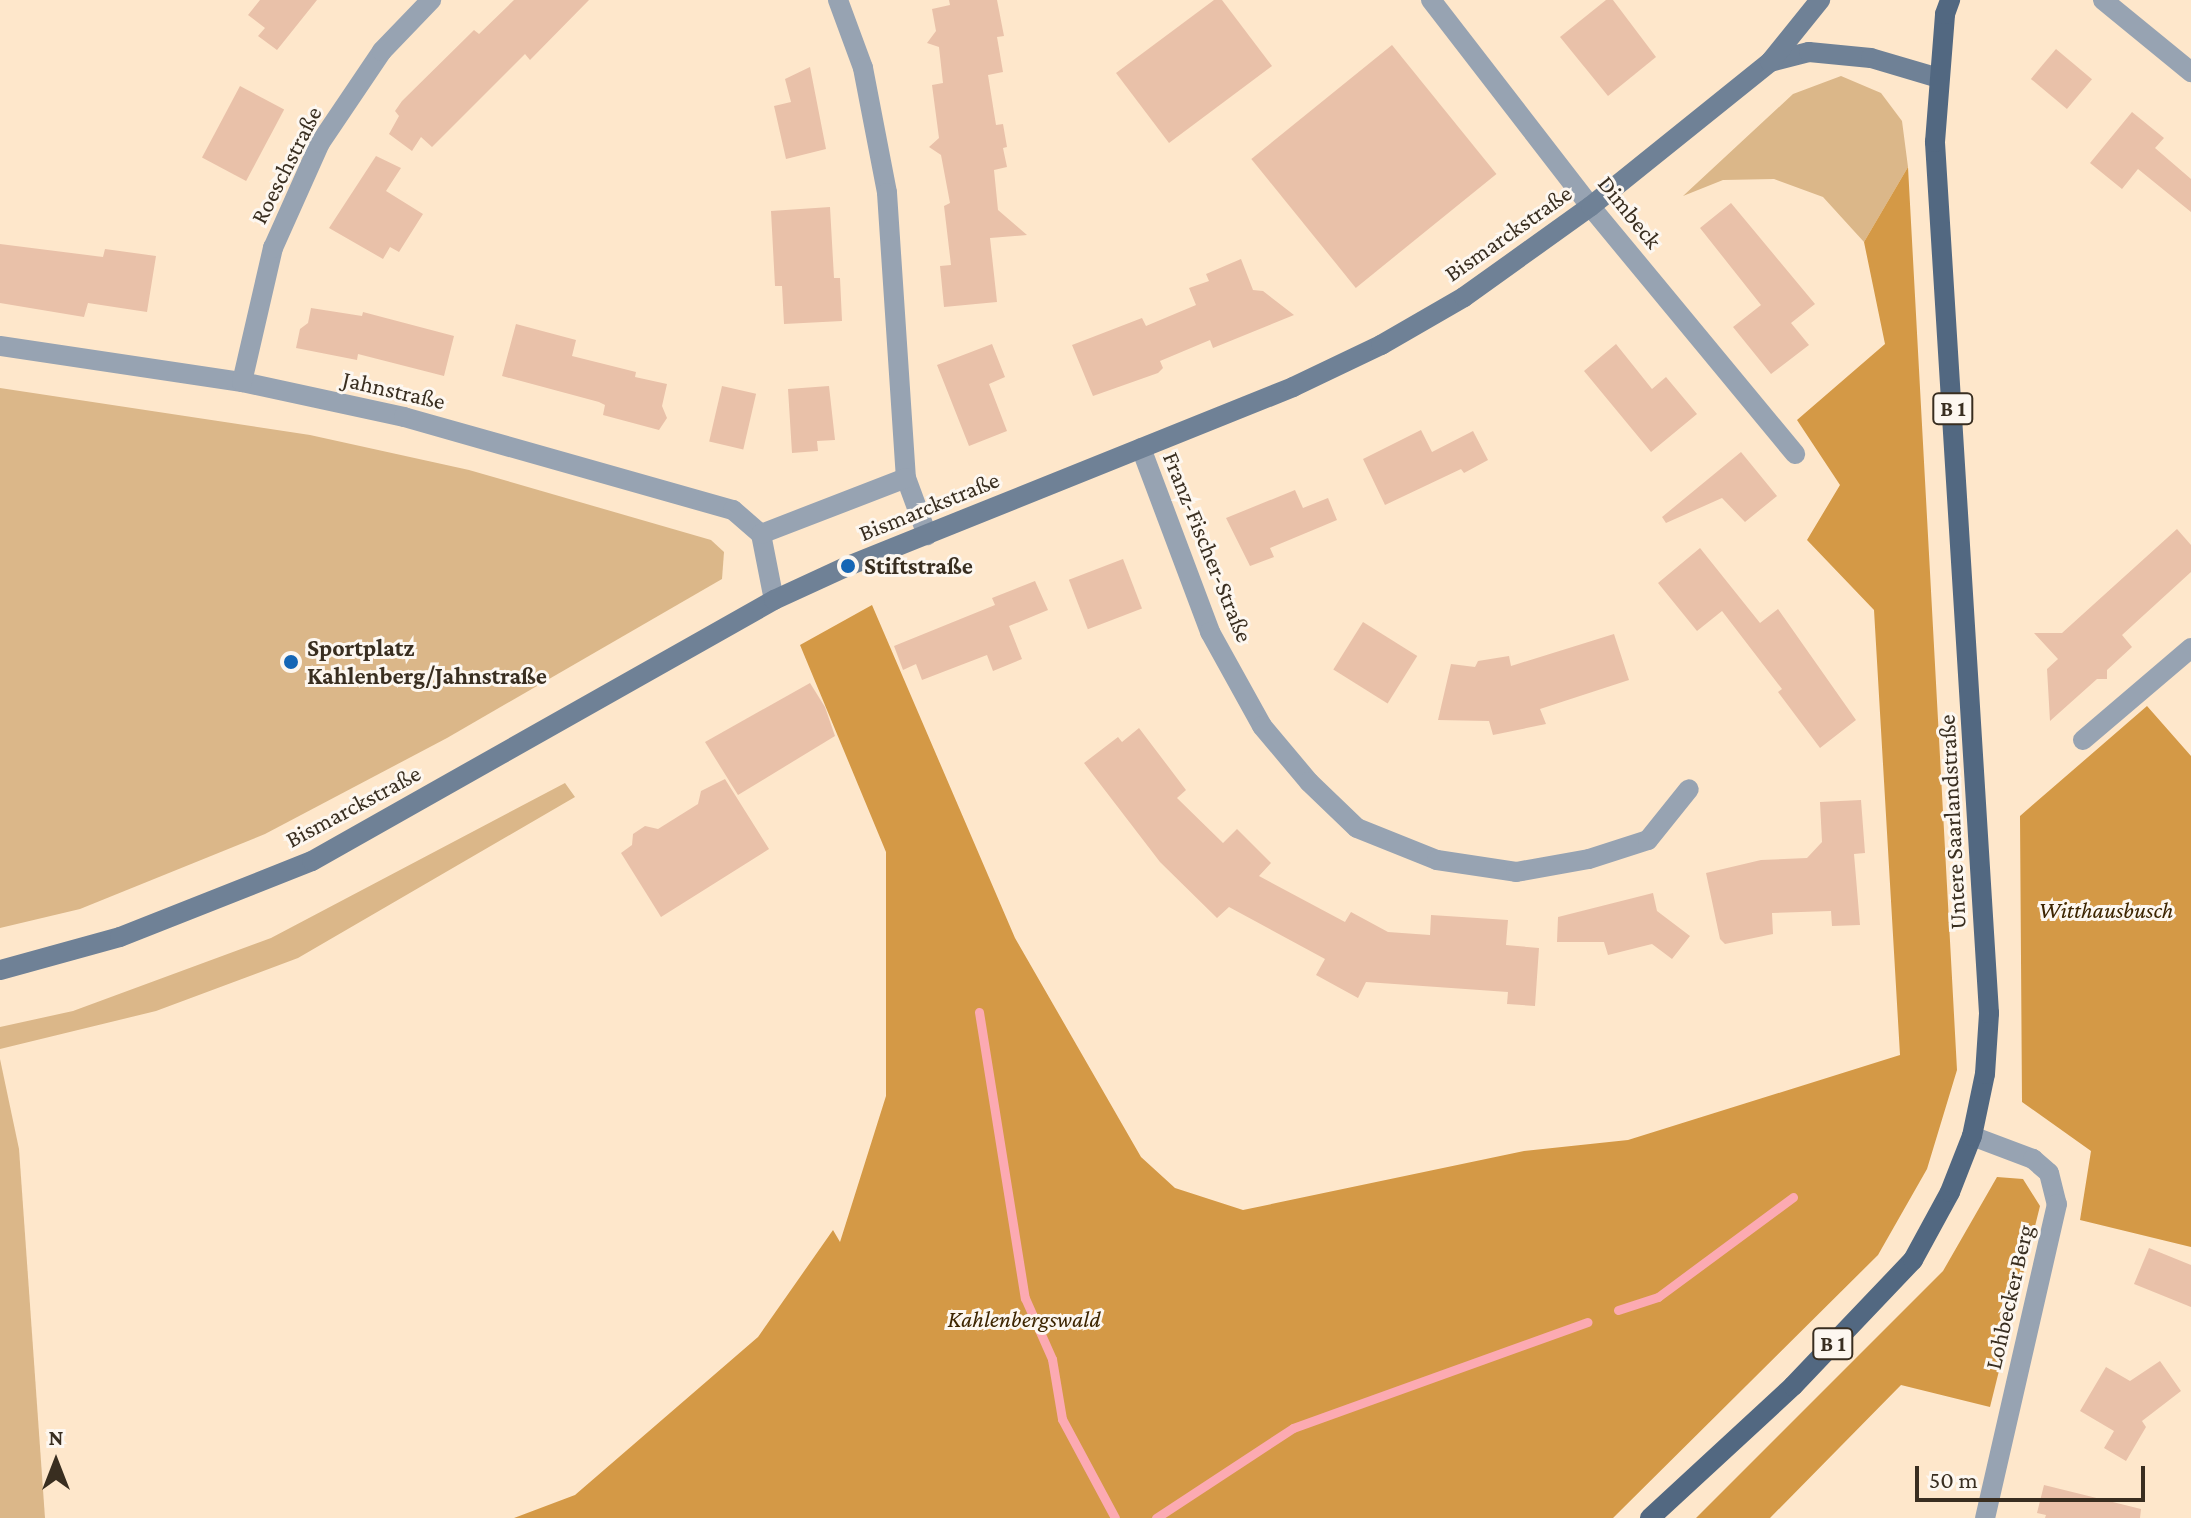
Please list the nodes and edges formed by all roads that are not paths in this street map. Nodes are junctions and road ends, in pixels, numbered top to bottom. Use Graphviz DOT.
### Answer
graph roads {
  1 [pos="431,0"];
  2 [pos="838,0"];
  3 [pos="1431,0"];
  4 [pos="1820,0"];
  5 [pos="1950,0"];
  6 [pos="2103,0"];
  7 [pos="1770,62"];
  8 [pos="2191,72"];
  9 [pos="1939,78"];
  10 [pos="1591,206"];
  11 [pos="0,346"];
  12 [pos="242,382"];
  13 [pos="1141,448"];
  14 [pos="1795,454"];
  15 [pos="906,478"];
  16 [pos="761,534"];
  17 [pos="927,535"];
  18 [pos="774,600"];
  19 [pos="2191,648"];
  20 [pos="2083,740"];
  21 [pos="1689,789"];
  22 [pos="0,970"];
  23 [pos="1972,1136"];
  24 [pos="1650,1518"];
  25 [pos="1985,1518"];
  1 -- 12 [label="street, Roeschstraße"];
  2 -- 15 [label="street"];
  3 -- 10 [label="street, Dimbeck"];
  4 -- 7 [label="main road, Bismarckstraße"];
  5 -- 9 [label="main road, Untere Saarlandstraße / B 1"];
  6 -- 8 [label="street"];
  7 -- 9 [label="main road"];
  7 -- 10 [label="main road, Bismarckstraße"];
  9 -- 23 [label="main road, Untere Saarlandstraße / B 1"];
  10 -- 13 [label="main road, Bismarckstraße"];
  10 -- 14 [label="street, Dimbeck"];
  11 -- 12 [label="street, Jahnstraße"];
  12 -- 16 [label="street, Jahnstraße"];
  13 -- 17 [label="main road, Bismarckstraße"];
  13 -- 21 [label="street, Franz-Fischer-Straße"];
  15 -- 16 [label="street"];
  15 -- 17 [label="street"];
  16 -- 18 [label="street"];
  17 -- 18 [label="main road, Bismarckstraße"];
  18 -- 22 [label="main road, Bismarckstraße"];
  19 -- 20 [label="street"];
  23 -- 24 [label="main road, Untere Saarlandstraße / B 1"];
  23 -- 25 [label="street, Lohbecker Berg"];
}
